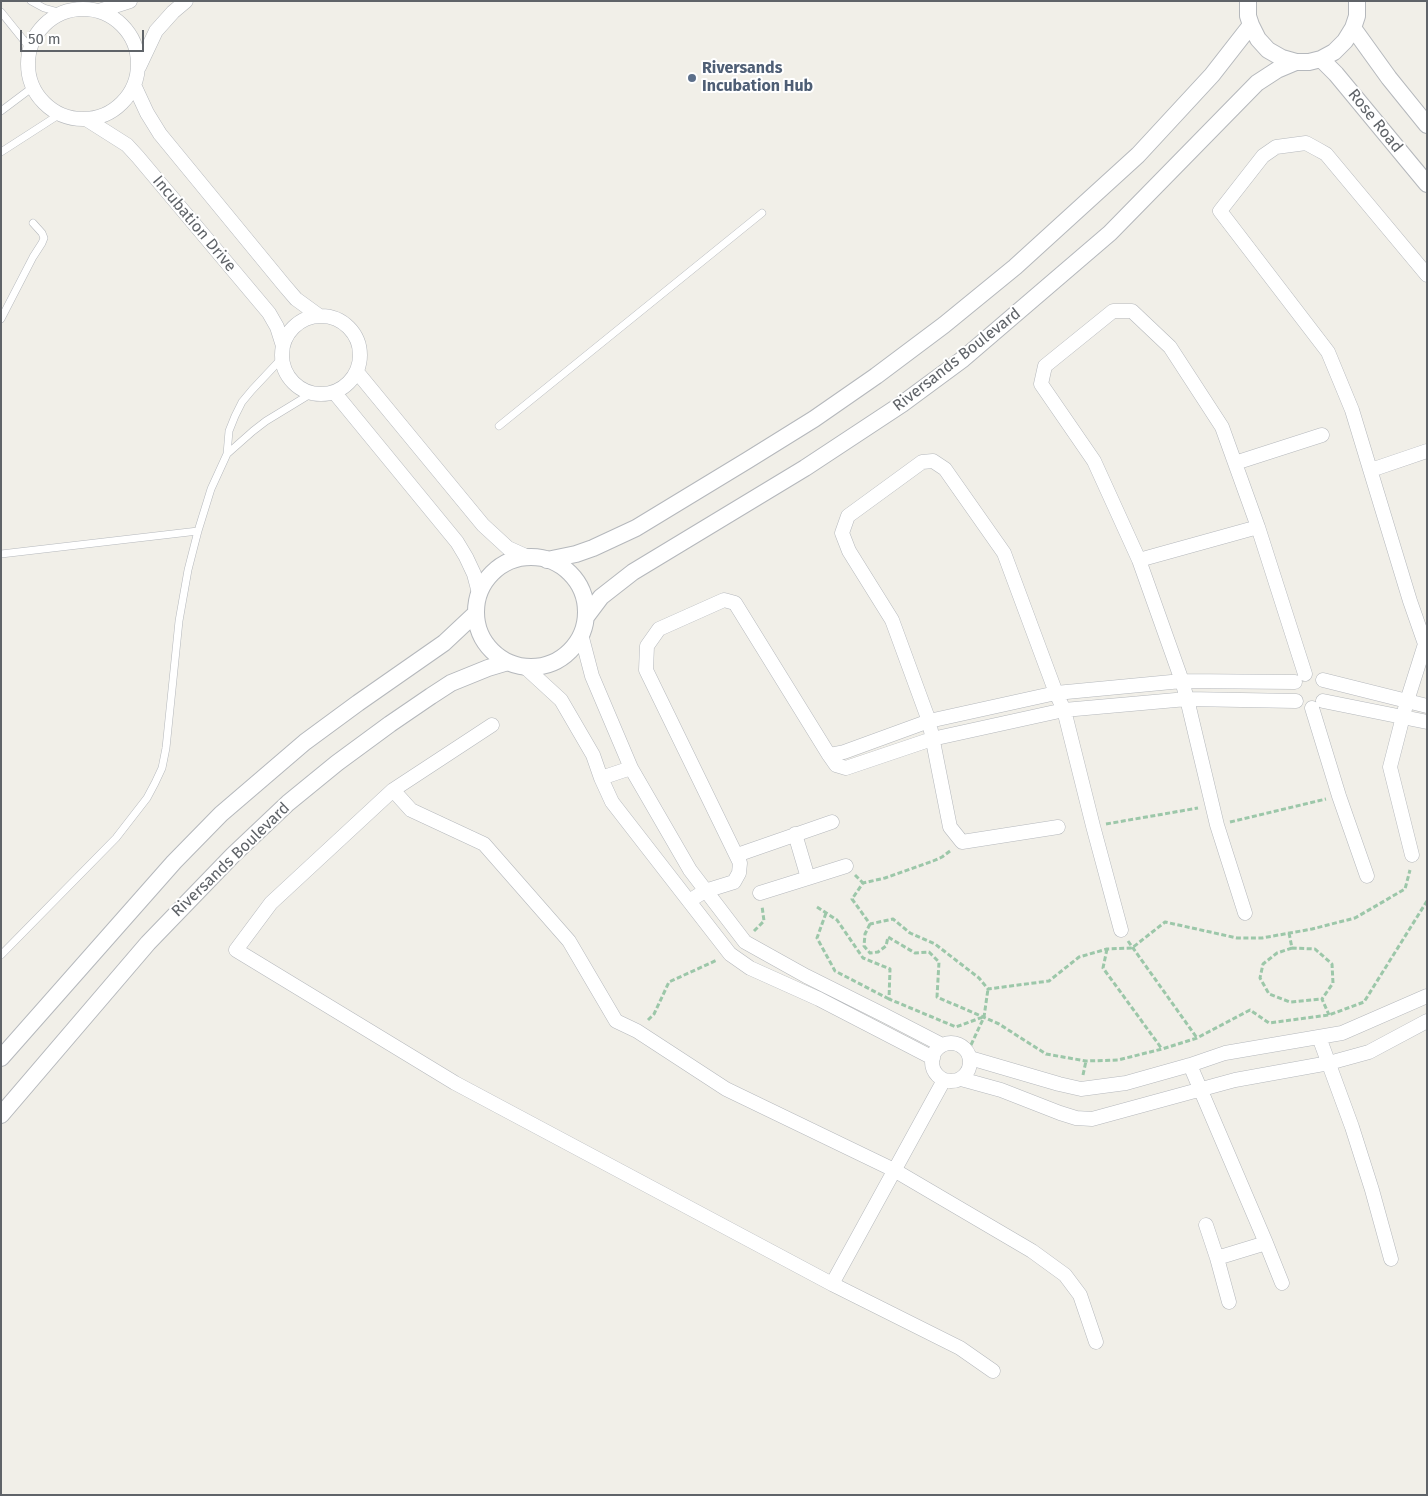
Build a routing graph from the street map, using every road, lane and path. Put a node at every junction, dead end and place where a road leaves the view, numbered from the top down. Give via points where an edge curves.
1 (30, 1) edge
2 (130, 1) edge
3 (186, 1) edge
4 (1248, 1) edge
5 (1357, 1) edge
6 (99, 11) junction
7 (1, 12) edge
8 (62, 13) junction
9 (1251, 26) junction
10 (1353, 28) junction
11 (30, 48) junction
12 (1321, 59) junction
13 (1296, 62) junction
14 (138, 68) junction
15 (134, 85) junction
16 (33, 86) junction
17 (1, 111) edge
18 (60, 114) junction
19 (86, 119) junction
20 (1427, 125) edge
21 (1, 152) edge
22 (1427, 184) edge
23 (762, 213) dead end
24 (33, 223) dead end
25 (1427, 275) edge
26 (318, 316) junction
27 (1, 319) edge
28 (282, 352) junction
29 (357, 372) junction
30 (334, 392) junction
31 (312, 394) junction
32 (499, 426) dead end
33 (1322, 435) dead end
34 (1427, 451) edge
35 (227, 454) junction
36 (1235, 463) junction
37 (1371, 470) junction
38 (1258, 527) junction
39 (198, 531) junction
40 (1, 554) edge
41 (528, 557) junction
42 (547, 560) junction
43 (1139, 560) junction
44 (479, 593) junction
45 (476, 612) junction
46 (586, 617) junction
47 (581, 634) junction
48 (508, 662) junction
49 (525, 667) junction
50 (1300, 678) junction
51 (1323, 680) junction
52 (1182, 681) junction
53 (1056, 693) junction
54 (1187, 699) junction
55 (1296, 700) junction
56 (1407, 701) junction
57 (1318, 704) junction
58 (1427, 706) edge
59 (1064, 710) junction
60 (1404, 718) junction
61 (930, 721) junction
62 (1427, 722) edge
63 (492, 725) dead end
64 (932, 739) junction
65 (829, 755) junction
66 (631, 768) junction
67 (601, 778) junction
68 (393, 790) junction
69 (1339, 796) junction
70 (1211, 806) junction
71 (832, 822) dead end
72 (1216, 825) junction
73 (1092, 826) junction
74 (1058, 827) dead end
75 (795, 834) junction
76 (962, 842) junction
77 (1412, 854) joint
78 (736, 855) junction
79 (846, 866) dead end
80 (1367, 876) dead end
81 (808, 878) junction
82 (706, 891) junction
83 (760, 893) joint
84 (689, 901) junction
85 (1427, 901) edge
86 (816, 907) dead end
87 (826, 913) junction
88 (1245, 913) dead end
89 (870, 924) junction
90 (1121, 930) joint
91 (1289, 933) junction
92 (744, 942) junction
93 (1132, 948) junction
94 (1292, 948) junction
95 (1107, 950) junction
96 (1, 954) edge
97 (730, 954) junction
98 (988, 989) junction
99 (1427, 996) edge
100 (890, 999) junction
101 (1322, 999) junction
102 (1329, 1015) junction
103 (984, 1017) junction
104 (1427, 1021) edge
105 (637, 1032) junction
106 (1319, 1037) junction
107 (1197, 1038) junction
108 (942, 1046) junction
109 (1162, 1049) junction
110 (969, 1055) junction
111 (1, 1058) edge
112 (933, 1058) junction
113 (1329, 1063) junction
114 (1190, 1065) junction
115 (962, 1079) junction
116 (944, 1080) junction
117 (1200, 1091) junction
118 (1, 1115) edge
119 (894, 1170) junction
120 (1206, 1225) dead end
121 (1266, 1243) junction
122 (1217, 1258) junction
123 (1390, 1259) dead end
124 (1282, 1283) dead end
125 (832, 1284) junction
126 (1229, 1302) dead end
127 (1096, 1342) dead end
128 (993, 1371) dead end

1 - 8 lane
2 - 6 street
3 - 14 street via 156,31
4 - 9 street
5 - 10 street
6 - 8 street via 74,9
6 - 14 street via 128,33 136,50
7 - 11 lane
8 - 11 street via 37,33
9 - 13 street via 1268,50
9 - 42 street via 1212,75 1138,155 1015,267 936,331 814,419 636,528 593,548
10 - 12 street via 1346,41
10 - 20 street
11 - 16 street via 29,74
12 - 13 street
12 - 22 street, Rose Road
13 - 46 street, Riversands Boulevard via 1257,83 1110,233 963,359 805,468 615,584
14 - 15 street
15 - 19 street via 115,109
15 - 26 street, Incubation Drive via 147,113 171,148 296,298
16 - 17 lane
16 - 18 street via 40,98
18 - 19 street
18 - 21 lane
19 - 28 street, Incubation Drive via 127,145 138,157 269,314 277,328
23 - 32 lane
24 - 27 lane via 44,238
25 - 37 street via 1326,154 1306,143 1276,147 1263,156 1220,211 1328,352 1352,410
26 - 28 street via 306,318 296,325 288,334
26 - 29 street via 332,317 354,333 359,345
28 - 31 street via 291,381
28 - 35 lane via 242,402 229,432
29 - 30 street via 349,383
29 - 41 street via 483,525 508,548
30 - 31 street
30 - 44 street via 457,542 474,574
31 - 35 lane via 266,421
33 - 36 street
34 - 37 street
35 - 39 lane via 211,489
36 - 38 street
36 - 43 street via 1222,427 1170,347 1132,311 1113,311 1045,366 1041,384 1094,461
37 - 56 street via 1425,644
38 - 43 street
38 - 50 street
39 - 40 lane
39 - 96 lane via 179,621 162,768 147,798 116,838
41 - 42 street
41 - 44 street via 512,560 498,568
42 - 46 street via 563,568 576,581 584,598
43 - 52 street
44 - 45 street
45 - 48 street via 484,642
45 - 111 street via 444,644 305,742 221,814 174,862
46 - 47 street
47 - 49 street via 559,660
47 - 66 street via 592,676
48 - 49 street
48 - 118 street, Riversands Boulevard via 451,683 337,763 288,803 148,943
49 - 67 street via 561,700 593,755
50 - 51 street via 1313,674
50 - 52 street
50 - 55 street via 1293,688
51 - 56 street
51 - 57 street via 1326,693
52 - 53 street
52 - 54 street
53 - 59 street
53 - 61 street
53 - 61 street via 1004,553 945,469 933,461 922,462 848,516 842,533 849,551 892,620
54 - 55 street
54 - 59 street
54 - 70 street
55 - 57 street via 1301,705
56 - 58 street
56 - 60 street
57 - 60 street
57 - 69 street
59 - 64 street
59 - 73 street
60 - 62 street
60 - 77 street via 1390,767
61 - 64 street
61 - 65 street
63 - 68 street
64 - 65 street via 846,768 836,765
64 - 76 street via 950,827
65 - 78 street via 735,603 724,600 659,629 647,646 646,670
66 - 67 street
66 - 82 street via 690,870
67 - 84 street via 612,802
68 - 105 street via 411,810 484,844 569,941 616,1021
68 - 125 street via 271,903 236,950 455,1083
69 - 72 path
69 - 80 street
70 - 72 street
70 - 73 path
71 - 75 street
72 - 88 street
73 - 90 street
74 - 76 street
75 - 78 street
75 - 81 street
76 - 89 path via 933,861 863,883 852,899
77 - 91 path via 1405,889 1355,918
78 - 82 street via 740,863 734,882
79 - 81 street
81 - 83 street
82 - 84 street
82 - 92 street
83 - 92 path via 764,921
84 - 97 street
85 - 102 path via 1364,1002
86 - 87 path
87 - 100 path via 837,920 862,958 890,969
87 - 100 path via 817,938 835,971
89 - 98 path via 893,919 910,933 935,944 979,978
89 - 103 path via 864,946 870,954 886,946 888,937 916,953 929,952 939,962 937,997
90 - 93 path
91 - 93 path via 1236,938 1166,922
91 - 94 path
92 - 108 street
93 - 95 path
93 - 107 path
94 - 101 path via 1315,949 1332,964 1333,984
94 - 101 path via 1276,953 1263,964 1260,978 1268,994 1290,1002
95 - 98 path via 1079,958 1049,981
95 - 109 path via 1103,968
97 - 105 path via 670,982 654,1014
97 - 112 street via 750,968 819,999
98 - 103 path
99 - 106 street via 1342,1033
100 - 103 path via 956,1027
101 - 102 path
102 - 107 path via 1269,1023 1250,1010
103 - 109 path via 1046,1054 1086,1061 1118,1060
103 - 110 path
104 - 113 street via 1369,1052
105 - 119 street via 726,1089
106 - 113 street
106 - 114 street via 1225,1053
107 - 109 path
108 - 110 street via 959,1044
108 - 112 street
110 - 114 street via 1081,1089 1126,1083
110 - 115 street via 969,1070
112 - 116 street via 935,1072
113 - 117 street via 1235,1080
113 - 123 street via 1372,1190
114 - 117 street
115 - 116 street
115 - 117 street via 1076,1118 1092,1119
116 - 119 street
117 - 121 street
119 - 125 street
119 - 127 street via 1032,1251 1065,1275 1080,1295
120 - 122 street
121 - 122 street
121 - 124 street
122 - 126 street
125 - 128 street via 960,1348

